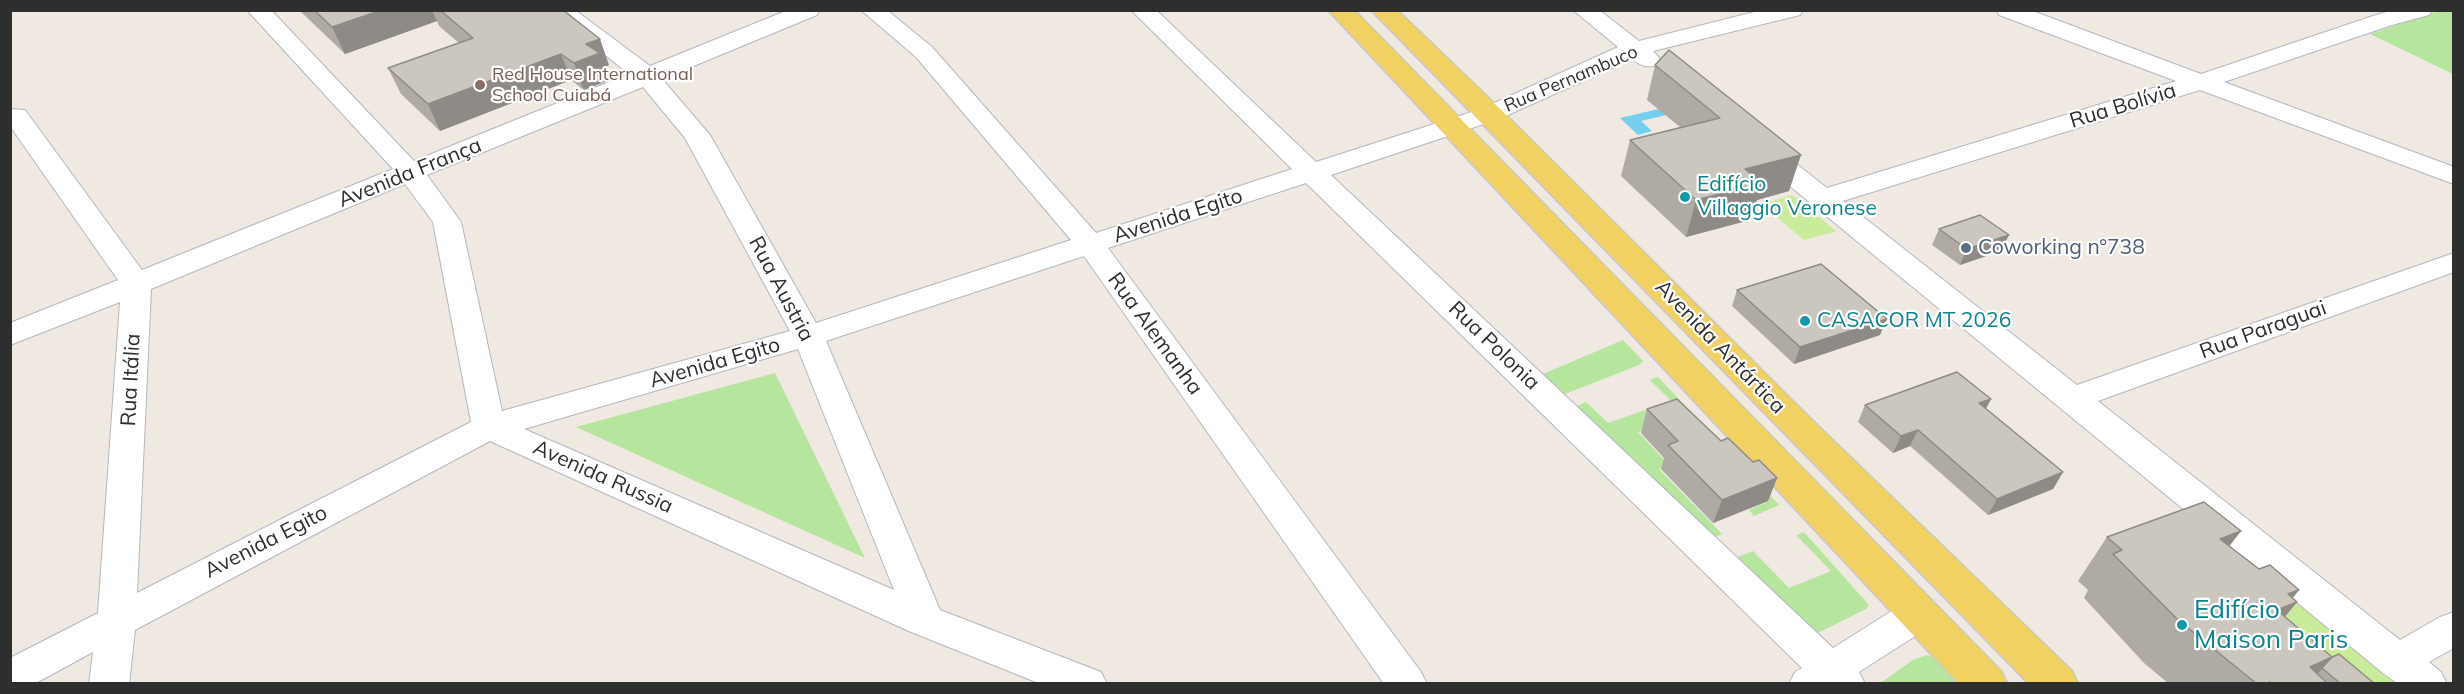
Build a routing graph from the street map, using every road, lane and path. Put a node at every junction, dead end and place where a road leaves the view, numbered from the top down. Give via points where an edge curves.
1 (258, 10) edge
2 (561, 10) edge
3 (809, 10) edge
4 (872, 10) edge
5 (1142, 10) edge
6 (1340, 10) edge
7 (1383, 10) edge
8 (1584, 10) edge
9 (1792, 10) edge
10 (2007, 10) edge
11 (2421, 10) edge
12 (2373, 15) edge
13 (1634, 49) junction
14 (646, 75) junction
15 (1670, 78) edge
16 (2200, 82) junction
17 (1490, 114) junction
18 (16, 115) dead end
19 (1453, 125) junction
20 (1743, 134) edge
21 (1312, 172) junction
22 (411, 174) junction
23 (2454, 176) edge
24 (1824, 198) junction
25 (1090, 244) junction
26 (2454, 262) edge
27 (136, 283) junction
28 (10, 335) edge
29 (808, 336) junction
30 (2073, 398) junction
31 (489, 427) junction
32 (1801, 430) junction
33 (1754, 442) junction
34 (1920, 613) junction
35 (117, 620) junction
36 (925, 621) junction
37 (2454, 628) edge
38 (2412, 672) edge
39 (10, 677) edge
40 (1828, 679) edge
41 (109, 684) edge
42 (1088, 684) edge
43 (1407, 684) edge
44 (1986, 684) edge
45 (2057, 684) edge

1 - 22 street
2 - 14 street, Rua Austria
3 - 14 street, Avenida França
4 - 25 street, Rua Alemanha via 924,52
5 - 21 street, Rua Polonia
6 - 19 main road, Avenida Antártica
7 - 17 main road, Avenida Antártica
8 - 13 street
9 - 13 street, Rua Pernambuco
10 - 16 street
11 - 12 street, Rua Bolívia
12 - 16 street, Rua Bolívia
13 - 15 street
13 - 17 street, Rua Pernambuco
14 - 22 street, Avenida França
14 - 29 street, Rua Austria via 697,135
16 - 23 street
16 - 24 street, Rua Bolívia
17 - 19 street, Rua Pernambuco
17 - 32 main road, Avenida Antártica
18 - 27 street
19 - 21 street, Avenida Egito
19 - 33 main road, Avenida Antártica
20 - 24 street
21 - 25 street, Avenida Egito
21 - 40 street, Rua Polonia
22 - 27 street, Avenida França
22 - 31 street via 447,222
24 - 30 street
25 - 29 street, Avenida Egito
25 - 43 street, Rua Alemanha
26 - 30 street, Rua Paraguai
27 - 28 street, Avenida França
27 - 35 street, Rua Itália
29 - 31 street, Avenida Egito
29 - 36 street, Rua Austria
30 - 38 street
31 - 35 street, Avenida Egito
31 - 36 street, Avenida Russia
32 - 33 main road
32 - 45 main road, Avenida Antártica
33 - 34 main road, Avenida Antártica
34 - 40 street
34 - 44 main road, Avenida Antártica
35 - 39 street, Avenida Egito
35 - 41 street, Rua Itália
36 - 42 street, Avenida Russia
37 - 38 street

